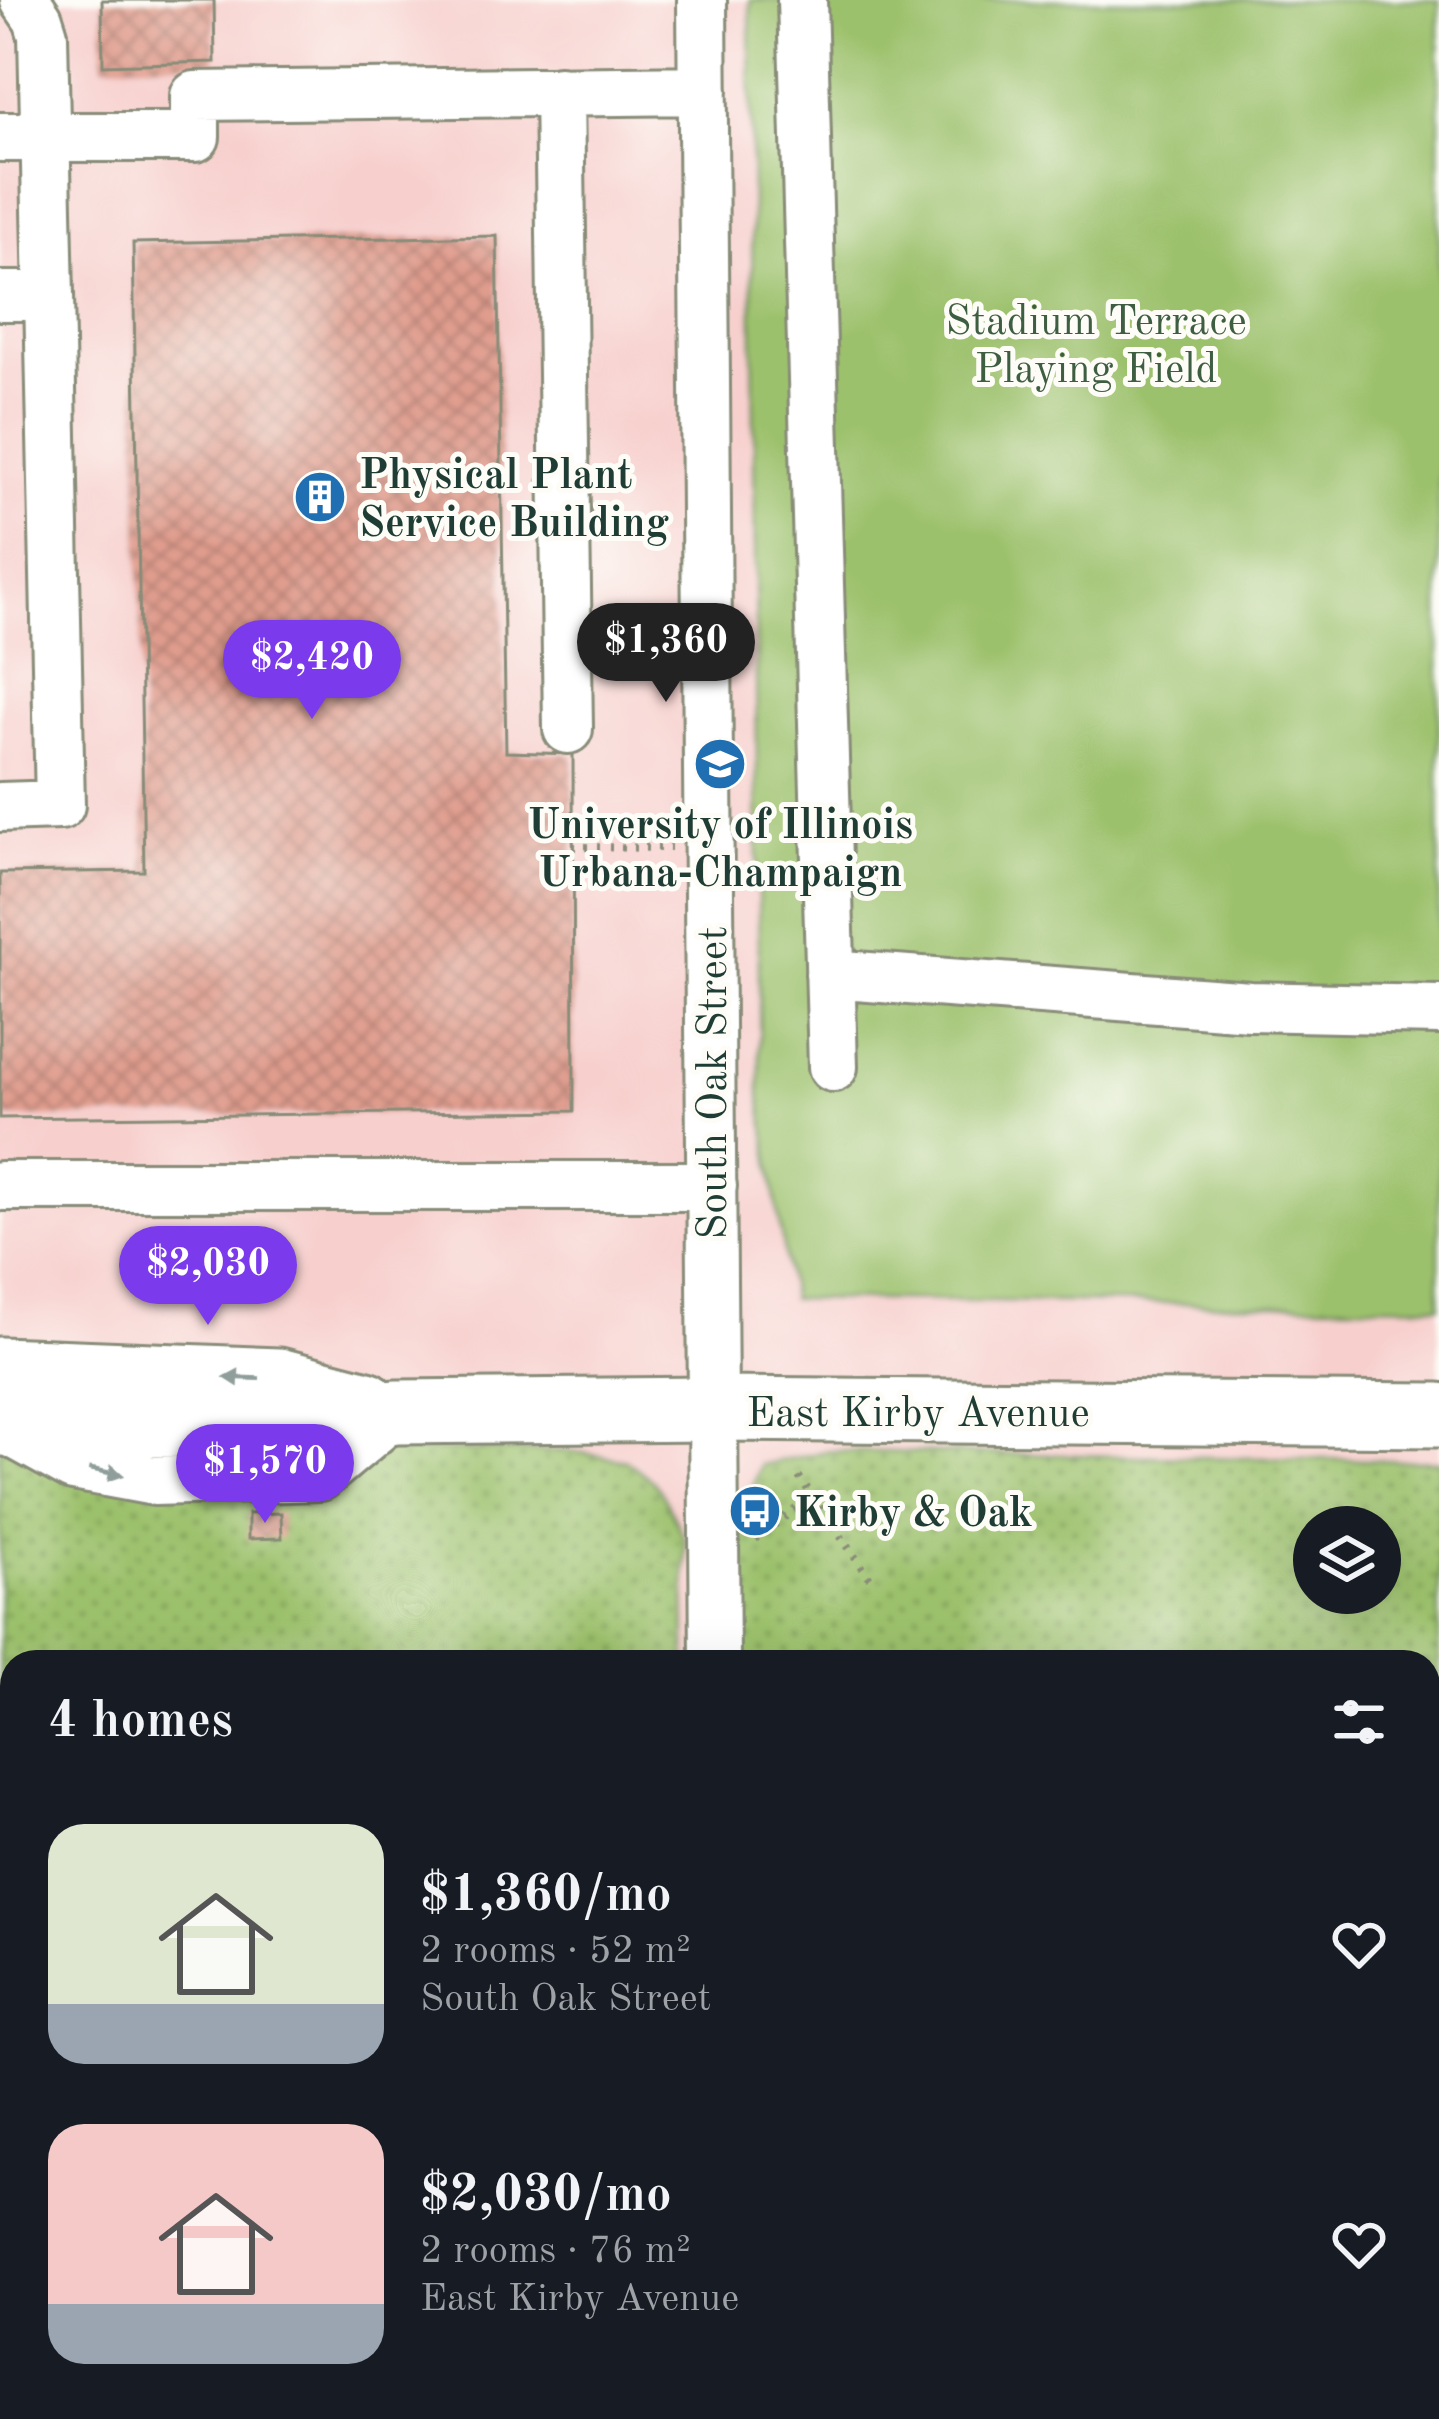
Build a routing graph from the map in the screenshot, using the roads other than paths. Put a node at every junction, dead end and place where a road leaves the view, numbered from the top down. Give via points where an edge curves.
1 (25, 0) edge
2 (702, 0) edge
3 (802, 0) edge
4 (703, 89) junction
5 (560, 92) junction
6 (22, 137) edge
7 (0, 296) edge
8 (49, 296) junction
9 (568, 729) dead end
10 (0, 807) edge
11 (830, 974) junction
12 (1439, 1010) edge
13 (833, 1067) dead end
14 (0, 1186) edge
15 (712, 1186) junction
16 (0, 1369) edge
17 (713, 1409) junction
18 (396, 1412) junction
19 (1439, 1415) edge
20 (0, 1425) edge
21 (715, 1650) edge

1 - 6 street via 43,35
2 - 4 street, South Oak Street
3 - 11 street
4 - 5 street
4 - 15 street, South Oak Street
5 - 6 street via 195,96 195,137
5 - 9 street
6 - 8 street
7 - 8 street
8 - 10 street via 60,805
11 - 12 street via 1250,1006
11 - 13 street
14 - 15 street
15 - 17 street, South Oak Street
18 -> 16 main road, East Kirby Avenue via 278,1380
17 - 18 main road, East Kirby Avenue
17 - 19 main road, East Kirby Avenue
17 - 21 street, South Oak Street
20 -> 18 main road, East Kirby Avenue via 296,1426

